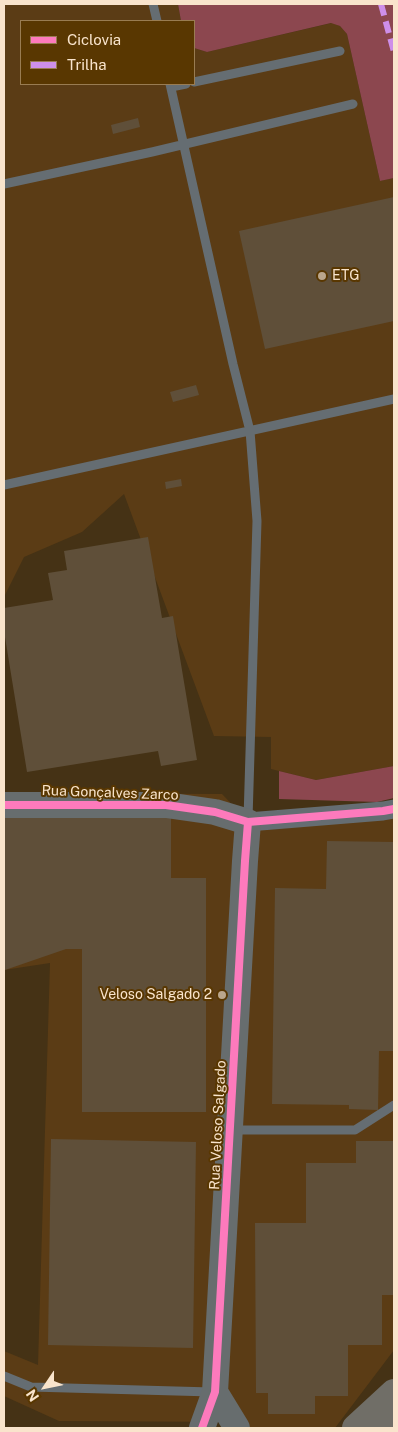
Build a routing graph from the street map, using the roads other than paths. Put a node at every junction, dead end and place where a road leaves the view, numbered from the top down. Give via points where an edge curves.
1 (153, 4) edge
2 (156, 20) edge
3 (340, 51) dead end
4 (195, 82) edge
5 (171, 85) edge
6 (353, 104) dead end
7 (183, 144) junction
8 (4, 184) edge
9 (394, 400) edge
10 (250, 431) junction
11 (4, 485) edge
12 (4, 804) edge
13 (394, 809) edge
14 (248, 822) junction
15 (394, 1105) edge
16 (230, 1130) junction
17 (4, 1376) edge
18 (215, 1392) junction
19 (394, 1393) edge
20 (394, 1426) edge
21 (202, 1428) edge
22 (237, 1428) edge
23 (356, 1428) edge
24 (391, 1428) edge

1 - 2 lane
3 - 4 lane
5 - 7 lane
6 - 7 lane
7 - 8 lane
7 - 10 lane
9 - 10 lane
10 - 11 lane
10 - 14 lane via 257,521
12 - 14 street, Rua Gonçalves Zarco via 166,805 215,812
13 - 14 street, Rua Gonçalves Zarco
14 - 16 street, Rua Veloso Salgado
15 - 16 lane via 355,1130
16 - 18 street, Rua Veloso Salgado
17 - 18 lane via 31,1387
18 - 21 street, Rua Veloso Salgado
18 - 22 street
19 - 23 highway
20 - 24 highway

